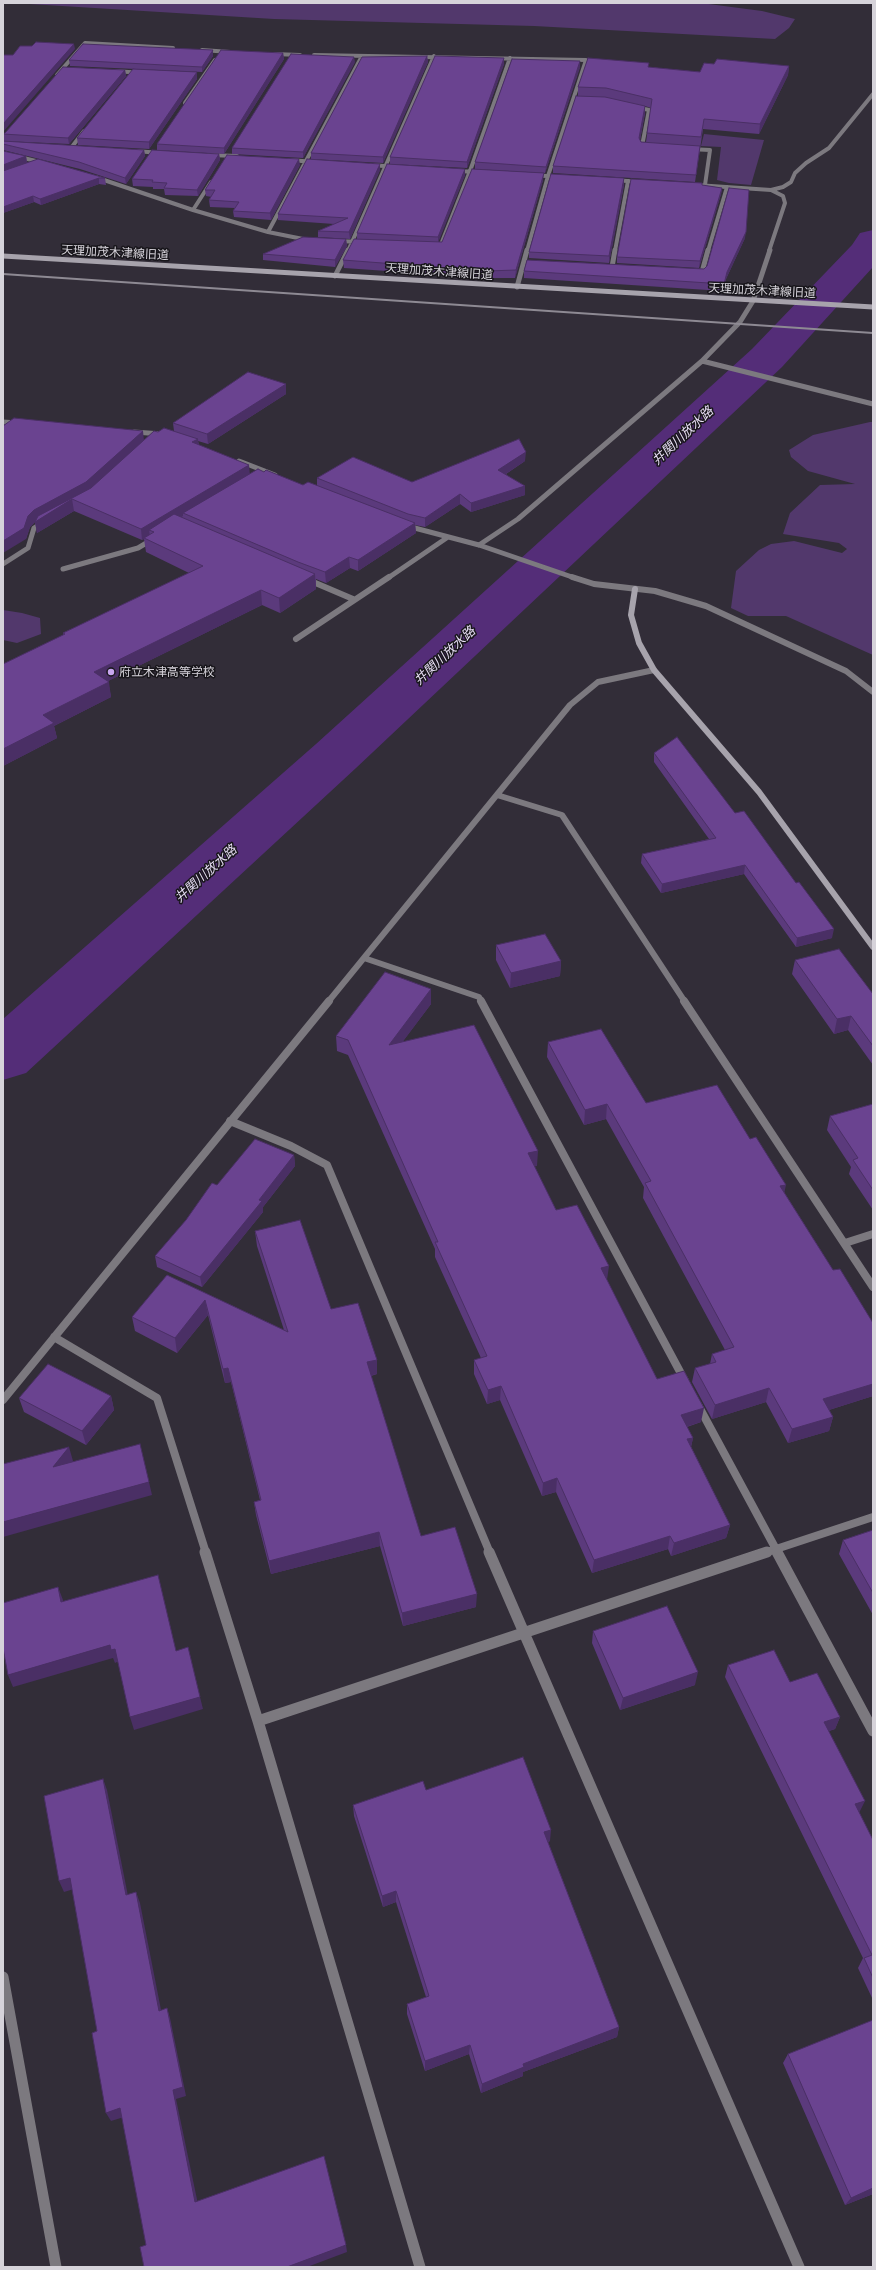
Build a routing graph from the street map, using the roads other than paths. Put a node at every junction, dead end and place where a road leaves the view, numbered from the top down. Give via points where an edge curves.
1 (176, 49) edge
2 (199, 50) edge
3 (221, 52) junction
4 (237, 52) edge
5 (268, 54) edge
6 (292, 54) junction
7 (362, 56) junction
8 (434, 56) junction
9 (510, 58) junction
10 (287, 61) edge
11 (62, 69) junction
12 (70, 69) edge
13 (109, 71) edge
14 (133, 72) junction
15 (148, 73) edge
16 (196, 75) edge
17 (203, 76) junction
18 (128, 78) edge
19 (53, 80) edge
20 (873, 94) edge
21 (574, 99) junction
22 (581, 99) edge
23 (627, 105) edge
24 (182, 108) edge
25 (90, 124) edge
26 (156, 146) dead end
27 (63, 147) edge
28 (656, 147) edge
29 (71, 148) junction
30 (78, 148) edge
31 (685, 148) edge
32 (233, 149) edge
33 (130, 151) edge
34 (152, 152) junction
35 (3, 153) edge
36 (167, 153) edge
37 (206, 155) edge
38 (228, 156) junction
39 (244, 157) edge
40 (148, 158) edge
41 (282, 160) edge
42 (39, 162) junction
43 (225, 162) edge
44 (305, 162) junction
45 (321, 163) edge
46 (32, 165) edge
47 (52, 165) edge
48 (368, 165) edge
49 (384, 166) junction
50 (400, 167) edge
51 (447, 170) edge
52 (470, 172) junction
53 (486, 172) edge
54 (525, 175) edge
55 (93, 176) edge
56 (548, 176) junction
57 (564, 177) edge
58 (213, 180) edge
59 (612, 180) edge
60 (628, 181) junction
61 (131, 182) edge
62 (643, 182) edge
63 (690, 184) edge
64 (705, 185) junction
65 (727, 187) junction
66 (127, 188) junction
67 (771, 190) junction
68 (193, 210) junction
69 (268, 232) junction
70 (311, 240) edge
71 (332, 241) edge
72 (353, 241) junction
73 (369, 242) edge
74 (424, 246) edge
75 (3, 256) edge
76 (524, 262) junction
77 (531, 262) edge
78 (605, 266) edge
79 (612, 267) junction
80 (620, 267) edge
81 (687, 271) edge
82 (335, 276) junction
83 (517, 287) junction
84 (753, 301) junction
85 (873, 307) edge
86 (702, 361) junction
87 (873, 404) edge
88 (3, 422) edge
89 (26, 424) edge
90 (131, 432) edge
91 (159, 433) junction
92 (166, 435) edge
93 (150, 442) edge
94 (230, 458) edge
95 (265, 472) junction
96 (259, 475) edge
97 (279, 477) edge
98 (51, 517) edge
99 (400, 524) edge
100 (157, 536) edge
101 (448, 537) junction
102 (480, 545) junction
103 (3, 564) edge
104 (63, 569) dead end
105 (296, 575) edge
106 (634, 589) junction
107 (353, 599) junction
108 (296, 639) dead end
109 (654, 670) junction
110 (873, 692) edge
111 (497, 795) junction
112 (873, 947) edge
113 (364, 958) junction
114 (230, 1121) junction
115 (873, 1234) edge
116 (845, 1243) junction
117 (873, 1287) edge
118 (54, 1337) junction
119 (3, 1400) edge
120 (873, 1517) edge
121 (776, 1550) junction
122 (523, 1633) junction
123 (258, 1721) junction
124 (873, 1731) edge
125 (3, 1977) edge
126 (56, 2267) edge
127 (420, 2267) edge
128 (799, 2267) edge

1 - 11 street via 86,43
2 - 3 street
3 - 4 street
3 - 17 street
5 - 6 street
6 - 7 street
6 - 10 street
7 - 8 street
7 - 44 street
8 - 9 street
8 - 49 street
9 - 21 street via 586,60
9 - 52 street
11 - 12 street
11 - 19 street
13 - 14 street
14 - 15 street
14 - 18 street
16 - 17 street
17 - 24 street
20 - 67 street via 829,148 795,172 793,180 788,185
21 - 22 street
21 - 56 street
23 - 28 street via 649,110 642,146
25 - 29 street
26 - 34 street
27 - 29 street
29 - 30 street
31 - 64 street via 710,150
32 - 38 street
33 - 34 street
34 - 36 street
34 - 40 street
35 - 42 street
37 - 38 street
38 - 39 street
38 - 43 street
41 - 44 street
42 - 46 street
42 - 47 street
44 - 45 street
44 - 69 street
48 - 49 street
49 - 50 street
49 - 72 street
51 - 52 street
52 - 53 street
52 - 74 street via 440,247
54 - 56 street
55 - 66 street
56 - 57 street
56 - 76 street
58 - 68 street
59 - 60 street
60 - 62 street
60 - 79 street
61 - 66 street
63 - 64 street
64 - 65 street
65 - 67 street
65 - 81 street via 702,272
66 - 68 street
67 - 84 street via 783,196 786,201
68 - 69 street
69 - 70 street
71 - 72 street
72 - 73 street
72 - 82 street
75 - 82 street, 天理加茂木津線旧道
76 - 77 street
76 - 83 street
78 - 79 street
79 - 80 street
82 - 83 street, 天理加茂木津線旧道
83 - 84 street, 天理加茂木津線旧道
84 - 85 street, 天理加茂木津線旧道
84 - 86 street via 740,322
86 - 87 street
86 - 102 street via 518,519
88 - 89 street
90 - 91 street
91 - 92 street
91 - 93 street
94 - 95 street
95 - 96 street
95 - 97 street
98 - 103 street via 34,528 28,548
99 - 101 street
100 - 104 street via 138,548
101 - 102 street
101 - 107 street
102 - 106 street via 572,578 594,584
105 - 107 street
106 - 109 street via 631,615 639,642
106 - 110 street via 678,596 711,608 846,672
107 - 108 street
109 - 111 street via 598,682 570,705
109 - 112 street via 760,792
111 - 113 street
111 - 116 street via 562,815
113 - 114 street
113 - 121 street via 479,998
114 - 118 street
114 - 122 street via 291,1146 327,1165
115 - 116 street
116 - 117 street
118 - 119 street
118 - 123 street via 157,1398
120 - 121 street
121 - 122 street
121 - 124 street
122 - 123 street
122 - 128 street
123 - 127 street
125 - 126 street

